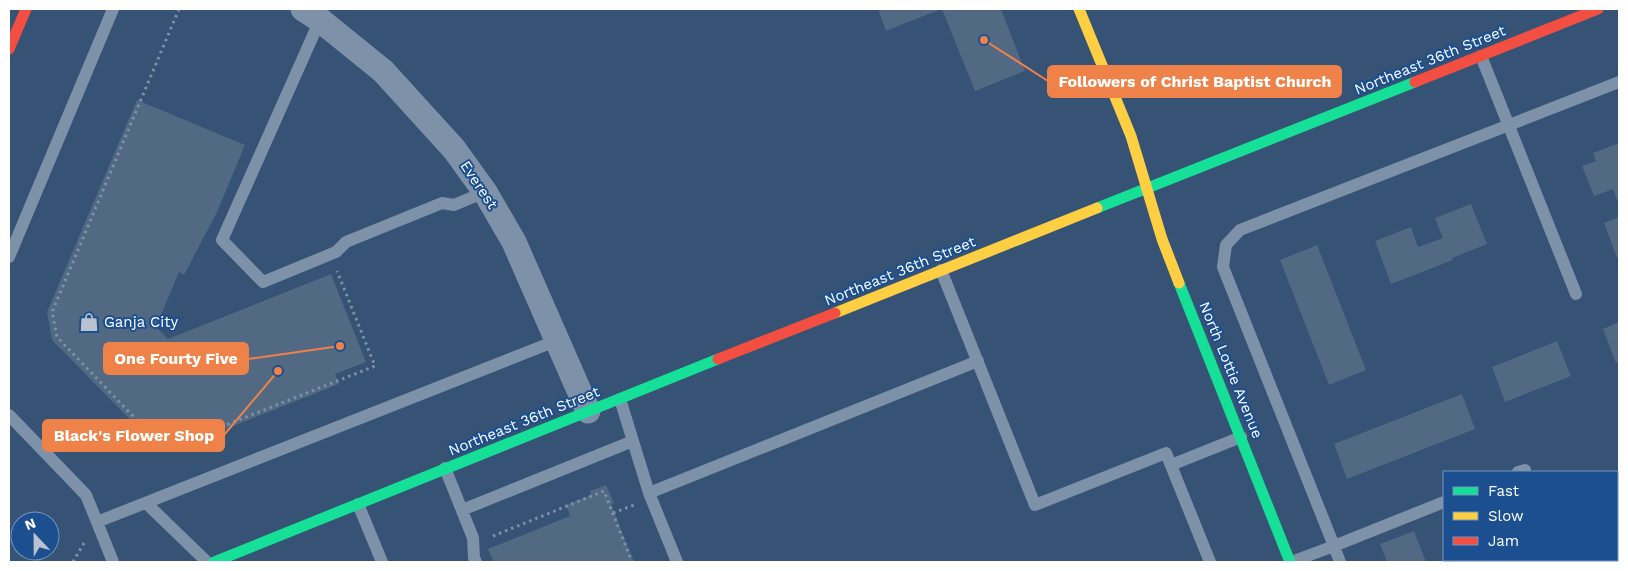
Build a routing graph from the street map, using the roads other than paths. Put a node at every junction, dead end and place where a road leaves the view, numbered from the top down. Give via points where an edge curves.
1 (26, 9) edge
2 (113, 9) edge
3 (1079, 9) edge
4 (1598, 9) edge
5 (311, 14) edge
6 (10, 45) edge
7 (1481, 56) junction
8 (1619, 82) edge
9 (1509, 125) junction
10 (1146, 189) junction
11 (485, 192) junction
12 (9, 257) edge
13 (941, 270) junction
14 (1576, 294) dead end
15 (558, 340) junction
16 (978, 362) junction
17 (620, 399) junction
18 (588, 411) junction
19 (9, 415) edge
20 (1241, 437) junction
21 (633, 441) junction
22 (1171, 465) junction
23 (445, 468) junction
24 (649, 493) junction
25 (1443, 502) edge
26 (146, 503) junction
27 (358, 504) junction
28 (462, 510) junction
29 (97, 522) junction
30 (1334, 546) junction
31 (112, 562) edge
32 (207, 562) edge
33 (214, 562) edge
34 (382, 562) edge
35 (476, 562) edge
36 (677, 562) edge
37 (1210, 562) edge
38 (1291, 562) edge
39 (1340, 562) edge

1 - 6 main road
2 - 12 lane
3 - 10 main road, North Lottie Avenue via 1131,136
4 - 7 main road, Northeast 36th Street
5 - 11 street, Everest via 383,71 454,149
5 - 11 lane via 222,240 263,282 331,255 346,242 433,206 442,203 454,205
7 - 9 lane
7 - 10 main road, Northeast 36th Street
8 - 9 lane
9 - 14 lane
9 - 30 lane via 1240,230 1226,245 1223,267
10 - 13 main road, Northeast 36th Street
10 - 20 main road, North Lottie Avenue via 1162,239
11 - 15 street, Everest via 514,242
13 - 16 lane
13 - 17 main road, Northeast 36th Street
15 - 18 street, Everest
15 - 26 lane
16 - 22 lane via 1035,505 1166,453
16 - 24 lane
17 - 18 main road, Northeast 36th Street
17 - 21 lane
18 - 23 main road, Northeast 36th Street
19 - 29 lane via 86,495
20 - 22 lane
20 - 38 main road, North Lottie Avenue
21 - 24 lane
21 - 28 lane
22 - 37 lane
23 - 27 main road, Northeast 36th Street
23 - 28 lane
24 - 36 lane
25 - 30 lane
26 - 29 lane
26 - 32 lane
27 - 33 main road, Northeast 36th Street
27 - 34 lane
28 - 35 lane via 473,538
29 - 31 lane
30 - 38 lane
30 - 39 lane

